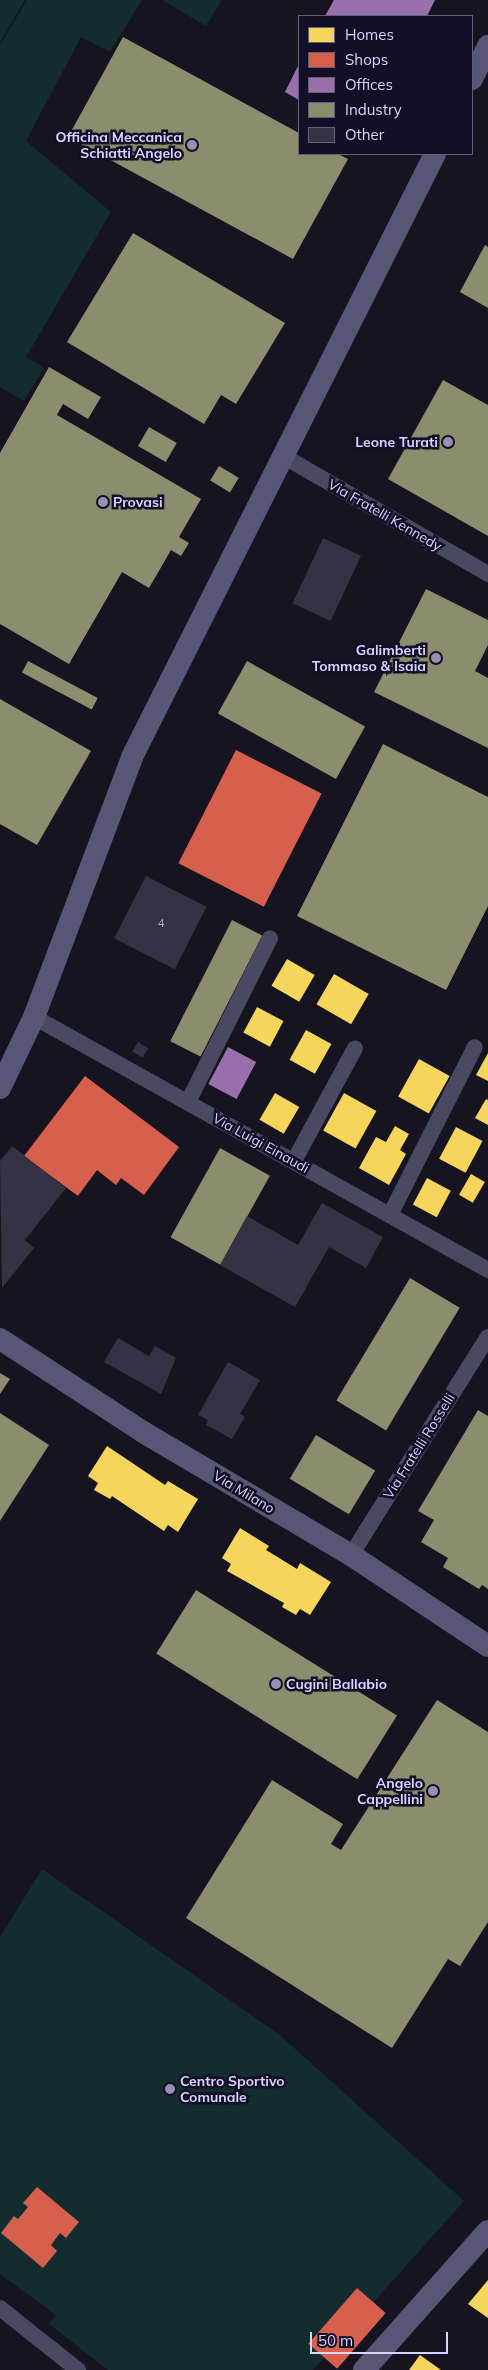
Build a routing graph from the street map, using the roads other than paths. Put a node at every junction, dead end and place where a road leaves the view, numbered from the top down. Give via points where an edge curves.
1 (488, 46) edge
2 (473, 77) edge
3 (434, 155) edge
4 (283, 456) junction
5 (488, 574) edge
6 (270, 938) dead end
7 (34, 1017) junction
8 (475, 1047) dead end
9 (355, 1048) dead end
10 (0, 1088) edge
11 (188, 1102) junction
12 (294, 1161) junction
13 (390, 1215) junction
14 (488, 1270) edge
15 (488, 1337) edge
16 (0, 1339) edge
17 (351, 1555) junction
18 (488, 1646) edge
19 (488, 2231) edge
20 (0, 2308) edge
21 (78, 2370) edge
22 (364, 2370) edge

1 - 2 street
3 - 4 street
4 - 5 street, Via Fratelli Kennedy
4 - 7 street via 132,757
6 - 11 street
7 - 10 street
7 - 11 street, Via Luigi Einaudi
8 - 13 street
9 - 12 street
11 - 12 street, Via Luigi Einaudi
12 - 13 street, Via Luigi Einaudi
13 - 14 street, Via Luigi Einaudi
15 - 17 street, Via Fratelli Rosselli
16 - 17 street, Via Milano via 142,1432
17 - 18 street, Via Milano
19 - 22 street
20 - 21 street

